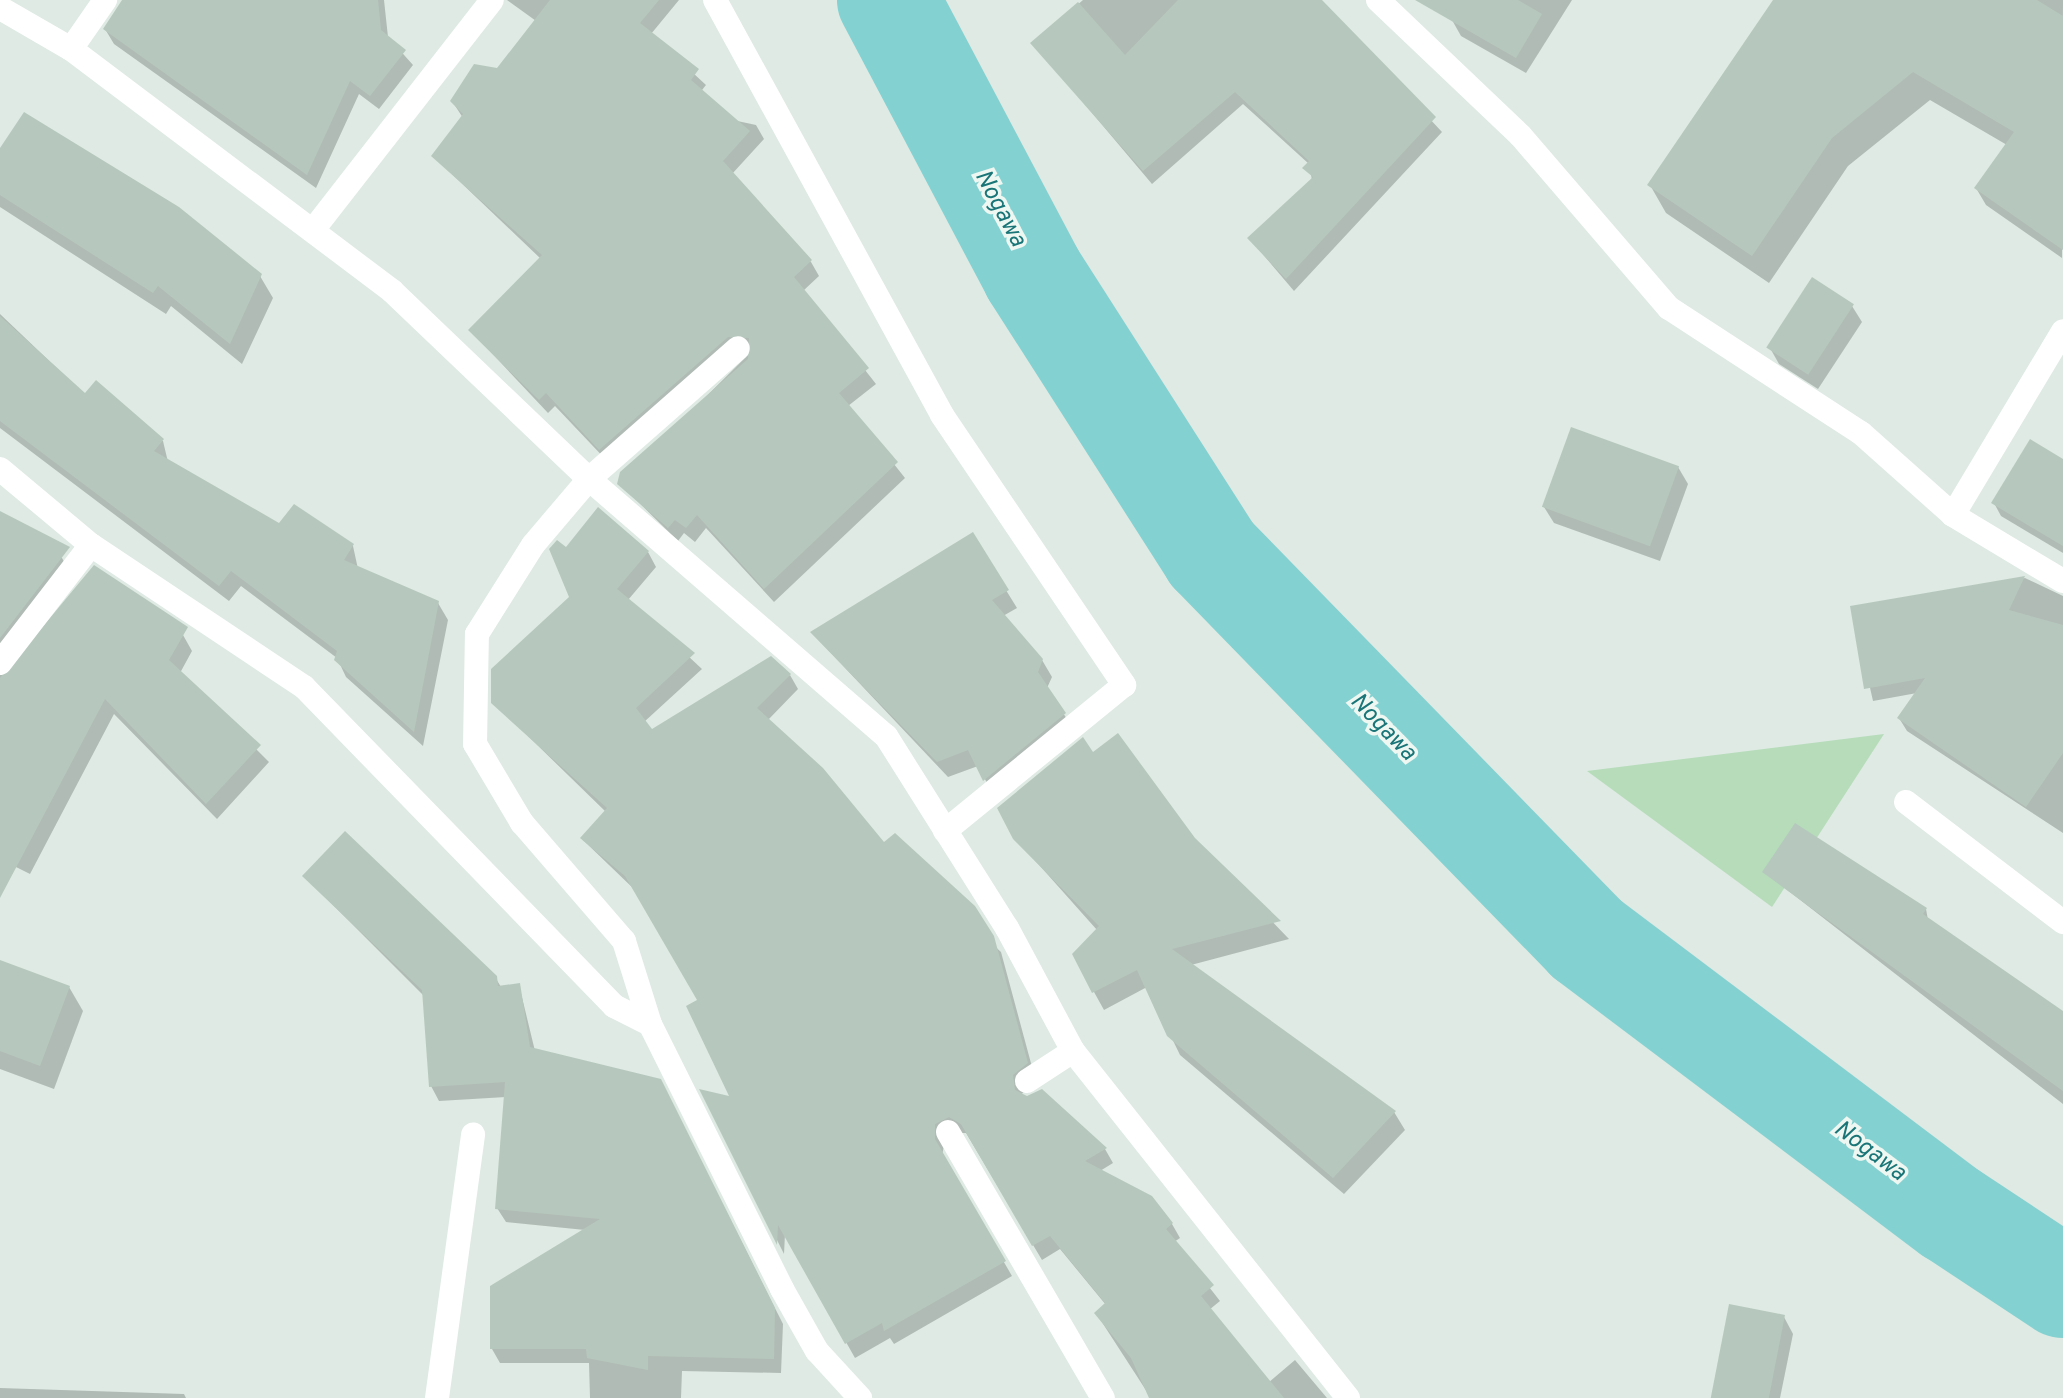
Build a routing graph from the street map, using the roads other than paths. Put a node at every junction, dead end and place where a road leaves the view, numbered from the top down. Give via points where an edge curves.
1 (105, 0) edge
2 (492, 0) edge
3 (715, 0) edge
4 (1389, 4) edge
5 (0, 8) edge
6 (71, 49) junction
7 (313, 230) junction
8 (2063, 331) edge
9 (738, 348) dead end
10 (0, 469) edge
11 (589, 479) junction
12 (1953, 515) junction
13 (91, 545) junction
14 (2063, 581) edge
15 (0, 663) edge
16 (1906, 802) dead end
17 (945, 831) junction
18 (2063, 922) edge
19 (650, 1024) junction
20 (1073, 1051) junction
21 (1027, 1081) dead end
22 (948, 1132) dead end
23 (473, 1134) dead end
24 (437, 1398) edge
25 (860, 1398) edge
26 (1103, 1398) edge
27 (1348, 1398) edge

1 - 6 street
2 - 7 street
3 - 17 street via 942,415 1124,685
4 - 12 street via 1520,135 1669,308 1861,433
5 - 6 street
6 - 7 street
7 - 11 street via 392,291
8 - 12 street
9 - 11 street
10 - 13 street
11 - 17 street via 886,736
11 - 19 street via 533,545 477,634 475,744 522,823 624,941
12 - 14 street
13 - 15 street
13 - 19 street via 304,687 614,1006
16 - 18 street
17 - 20 street
19 - 25 street via 782,1289 817,1351
20 - 21 street
20 - 27 street
22 - 26 street
23 - 24 street

